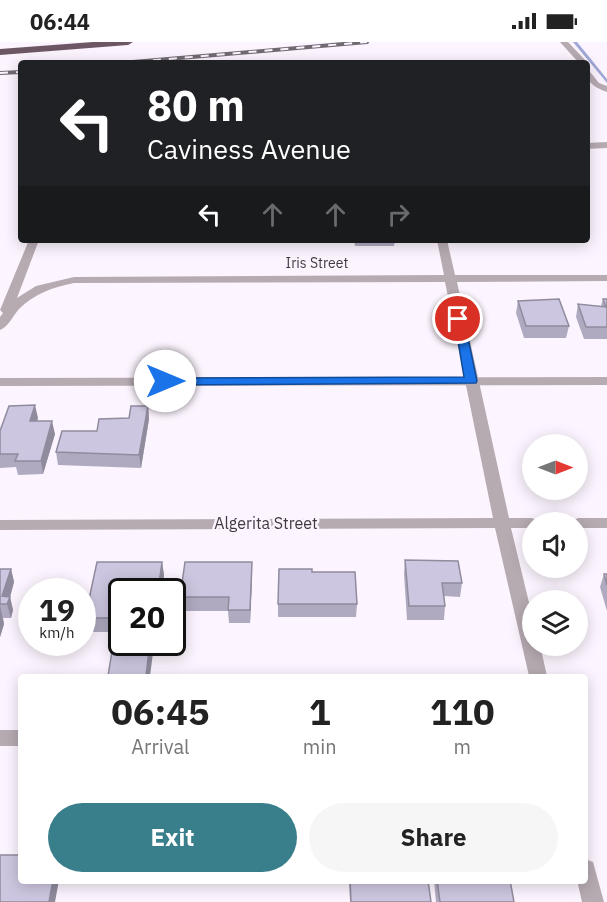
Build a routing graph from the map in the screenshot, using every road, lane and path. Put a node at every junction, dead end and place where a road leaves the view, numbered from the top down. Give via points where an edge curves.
1 (128, 42) edge
2 (564, 42) edge
3 (0, 52) edge
4 (580, 60) edge
5 (590, 75) edge
6 (607, 89) edge
7 (590, 146) edge
8 (607, 146) edge
9 (33, 243) edge
10 (443, 243) edge
11 (450, 278) junction
12 (607, 278) edge
13 (0, 325) edge
14 (471, 381) junction
15 (607, 381) edge
16 (0, 382) edge
17 (502, 523) junction
18 (522, 523) edge
19 (588, 523) edge
20 (607, 523) edge
21 (0, 525) edge
22 (538, 674) edge
23 (0, 738) edge
24 (18, 738) edge
25 (588, 882) edge
26 (593, 902) edge

1 - 3 highway
2 - 4 street
5 - 6 street via 596,85
7 - 8 street
9 - 13 street
10 - 11 street
11 - 12 street, Iris Street
11 - 13 street, Iris Street via 74,279 30,292 14,305
11 - 14 street
14 - 15 street
14 - 16 street
14 - 17 street
17 - 18 street, Algerita Street
17 - 21 street, Algerita Street
17 - 22 street
19 - 20 street
23 - 24 street
25 - 26 street

